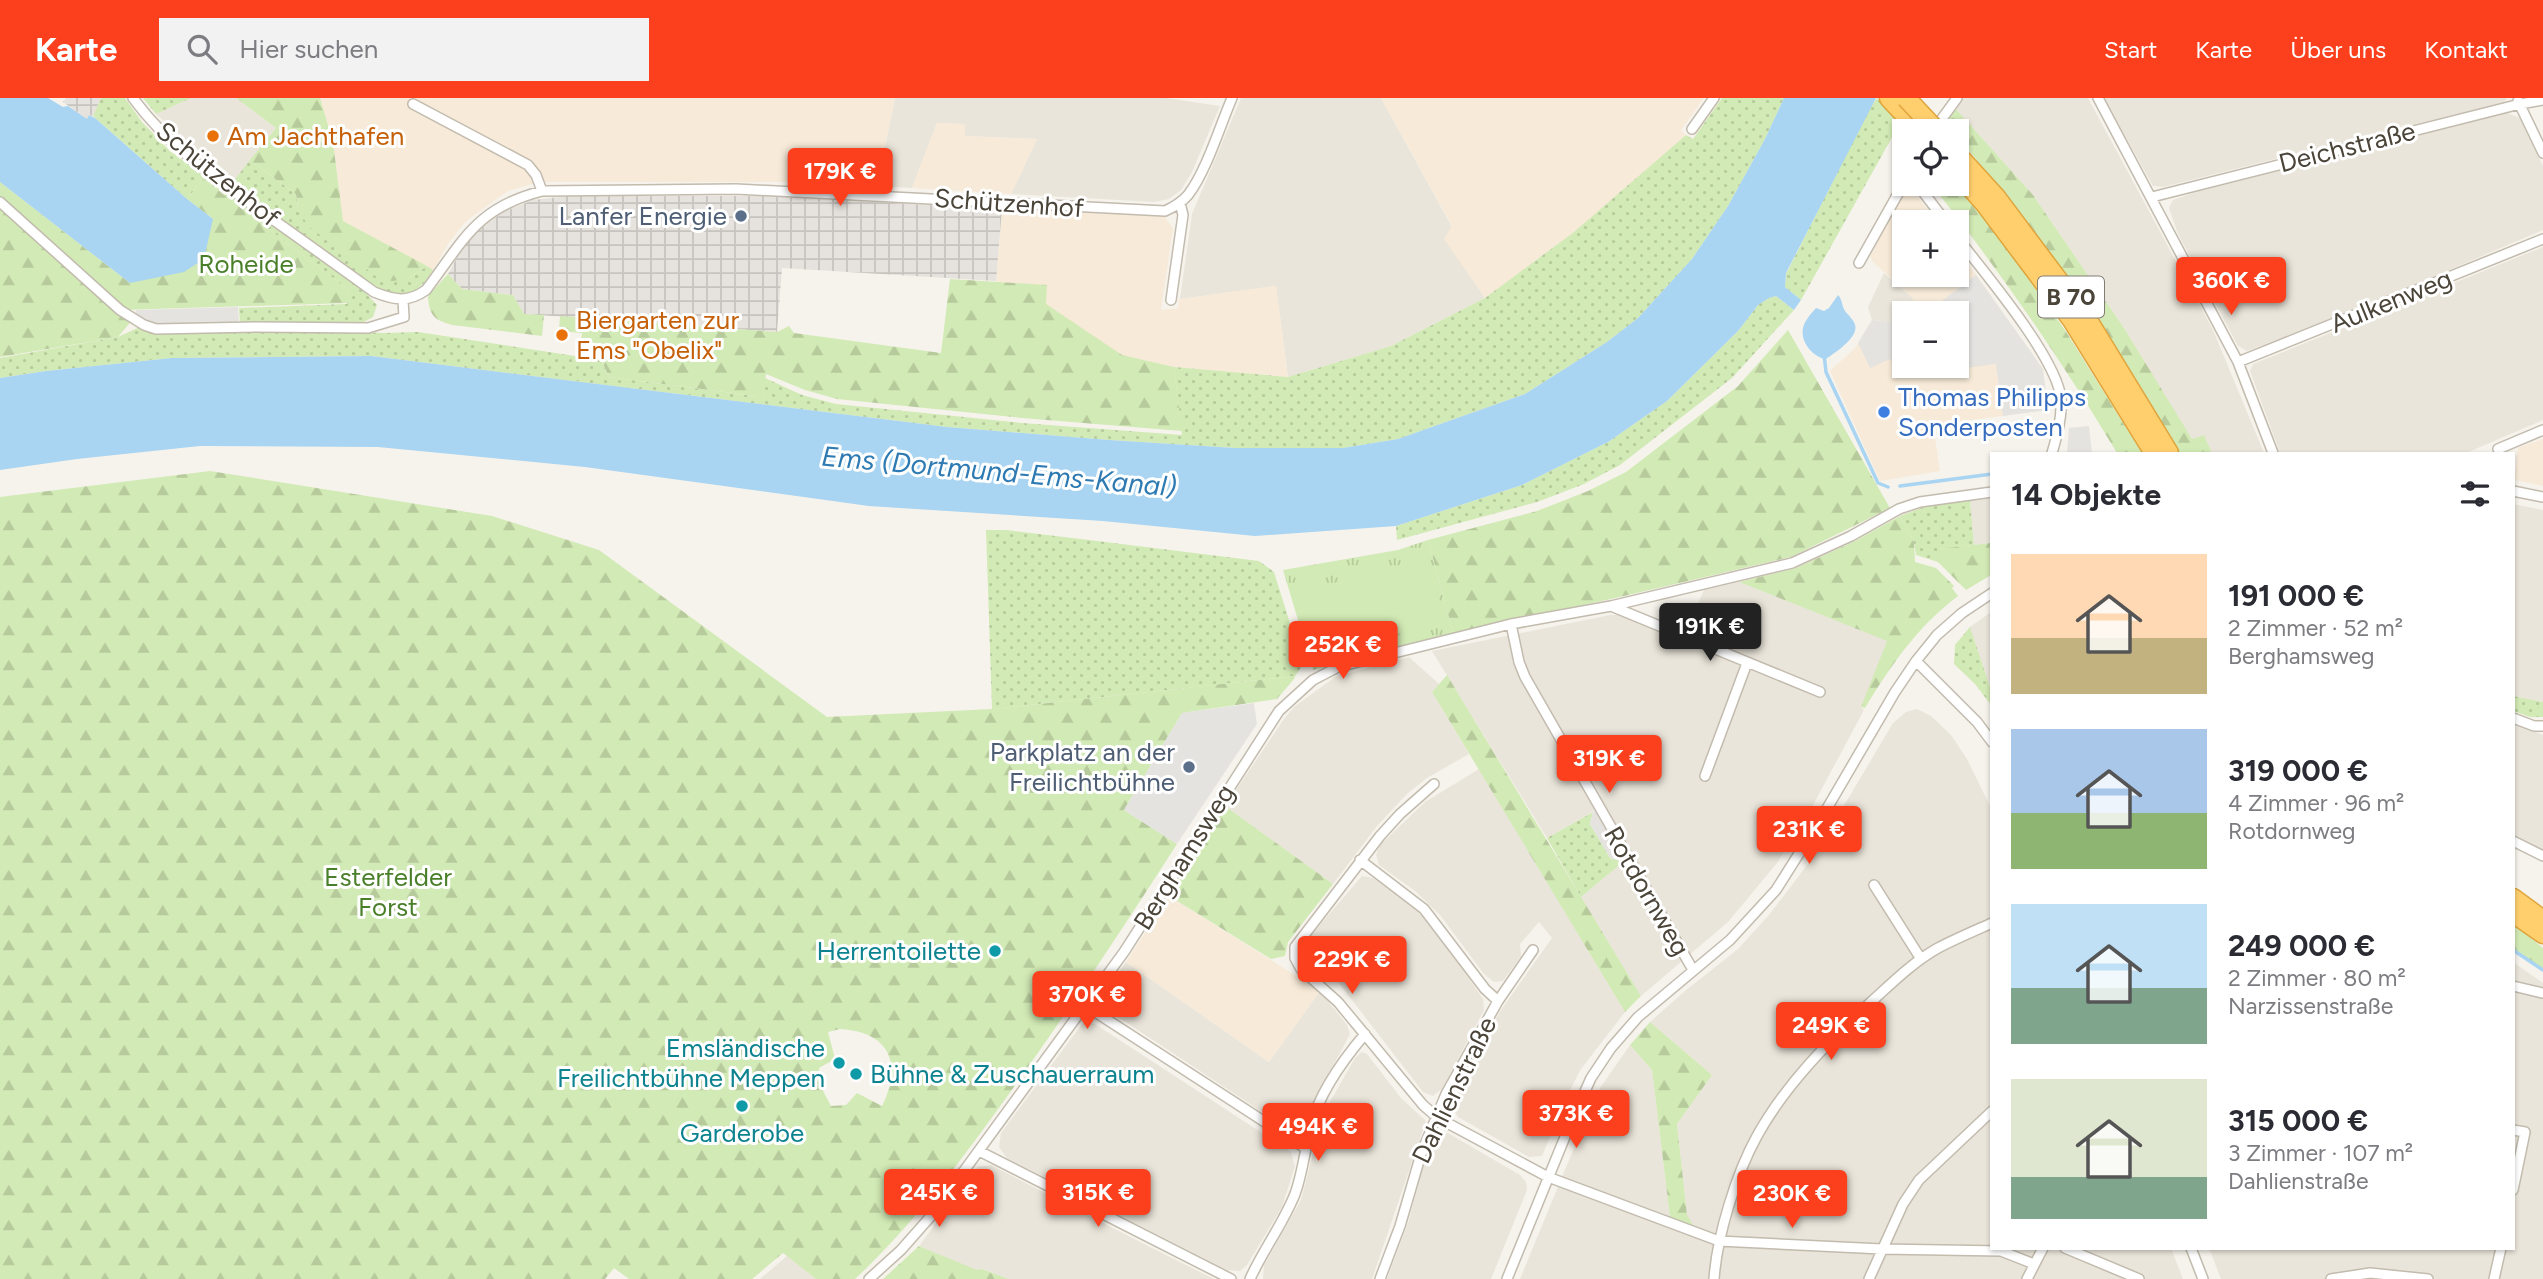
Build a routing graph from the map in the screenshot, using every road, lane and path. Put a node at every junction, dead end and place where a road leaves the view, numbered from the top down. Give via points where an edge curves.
1 (133, 98) edge
2 (1232, 98) edge
3 (1713, 98) edge
4 (1889, 98) edge
5 (1906, 98) edge
6 (1957, 98) edge
7 (2098, 98) edge
8 (2543, 100) edge
9 (2518, 101) edge
10 (414, 104) dead end
11 (1909, 119) edge
12 (1924, 119) edge
13 (1943, 119) edge
14 (1692, 130) dead end
15 (2543, 153) edge
16 (1969, 167) edge
17 (1969, 186) edge
18 (542, 191) junction
19 (1897, 196) edge
20 (1926, 196) edge
21 (2152, 197) junction
22 (0, 202) edge
23 (1180, 203) junction
24 (1937, 210) edge
25 (2543, 239) edge
26 (1969, 254) edge
27 (1859, 263) dead end
28 (403, 300) junction
29 (1171, 300) dead end
30 (2238, 362) junction
31 (2543, 430) edge
32 (2498, 449) dead end
33 (2052, 452) edge
34 (2153, 452) edge
35 (2168, 452) edge
36 (2273, 452) edge
37 (2515, 491) edge
38 (1990, 492) edge
39 (2543, 498) edge
40 (1990, 594) edge
41 (1611, 606) junction
42 (1511, 624) junction
43 (1916, 661) junction
44 (1747, 663) junction
45 (1820, 692) dead end
46 (2515, 719) edge
47 (2543, 726) edge
48 (1990, 738) edge
49 (1705, 776) dead end
50 (1434, 784) dead end
51 (2515, 842) edge
52 (2543, 856) edge
53 (1360, 860) junction
54 (1874, 885) dead end
55 (2515, 899) edge
56 (2515, 914) edge
57 (2543, 920) edge
58 (1990, 924) edge
59 (2543, 934) edge
60 (1533, 950) dead end
61 (1921, 959) junction
62 (1693, 970) junction
63 (2515, 986) edge
64 (2542, 993) edge
65 (1498, 1001) junction
66 (1086, 1006) junction
67 (1365, 1034) junction
68 (1990, 1113) edge
69 (1438, 1118) junction
70 (2515, 1130) edge
71 (1305, 1148) junction
72 (979, 1151) junction
73 (1548, 1177) junction
74 (2515, 1180) edge
75 (1719, 1241) junction
76 (1882, 1249) junction
77 (2042, 1250) edge
78 (2070, 1250) edge
79 (2192, 1250) edge
80 (2501, 1250) edge
81 (2034, 1264) junction
82 (869, 1279) edge
83 (1231, 1279) edge
84 (1250, 1279) edge
85 (1380, 1279) edge
86 (1507, 1279) edge
87 (1714, 1279) edge
88 (1869, 1279) edge
89 (2027, 1279) edge
90 (2138, 1279) edge
91 (2203, 1279) edge
92 (2331, 1279) edge
93 (2428, 1279) edge
94 (2494, 1279) edge

1 - 28 street, Schützenhof via 175,146 228,187 374,292
2 - 23 street via 1197,180
3 - 14 street
4 - 11 highway
5 - 12 highway, bridge
6 - 13 street
7 - 21 street
8 - 9 street, Deichstraße
9 - 15 street
9 - 21 street, Deichstraße
10 - 18 street via 528,165
16 - 35 highway, B 70 via 2086,317
17 - 34 highway, B 70 via 2072,320
18 - 23 street, Schützenhof via 736,188 1154,211
18 - 28 street, Schützenhof via 512,200 472,227 426,290
19 - 27 street
20 - 24 street
21 - 30 street
22 - 28 street via 120,310 156,329 368,328 404,317
23 - 29 street via 1183,215
25 - 30 street, Aulkenweg
26 - 33 street via 2057,377 2061,409
30 - 36 street
31 - 32 street
37 - 39 street
38 - 41 street, Berghamsweg via 1899,509 1792,563
40 - 43 street via 1937,635
41 - 42 street, Berghamsweg
41 - 44 street
42 - 62 street, Rotdornweg via 1525,677
42 - 66 street, Berghamsweg via 1338,667 1295,694 1262,735
43 - 48 street
43 - 62 street via 1776,890 1730,940
44 - 45 street
44 - 49 street
46 - 47 street
50 - 53 street
51 - 52 street
53 - 65 street via 1424,909
53 - 67 street via 1300,938 1295,958
54 - 61 street
55 - 57 highway
56 - 59 highway
58 - 61 street
60 - 65 street, Dahlienstraße
61 - 75 street via 1834,1035 1788,1090 1756,1136
62 - 73 street via 1638,1017 1611,1048 1591,1079
63 - 64 street
65 - 69 street, Dahlienstraße via 1446,1094
66 - 71 street
66 - 72 street, Berghamsweg
67 - 69 street
67 - 71 street via 1321,1100
68 - 76 street via 1919,1180
69 - 73 street
69 - 85 street, Dahlienstraße via 1421,1154
70 - 74 street via 2525,1132
71 - 84 street via 1296,1192
72 - 82 street, Berghamsweg via 931,1216
72 - 83 street
73 - 75 street
73 - 86 street
75 - 76 street
75 - 87 street
76 - 81 street via 2001,1251
76 - 88 street
77 - 81 street
78 - 90 street
79 - 91 street
80 - 94 street
81 - 89 street
92 - 93 street via 2370,1273

